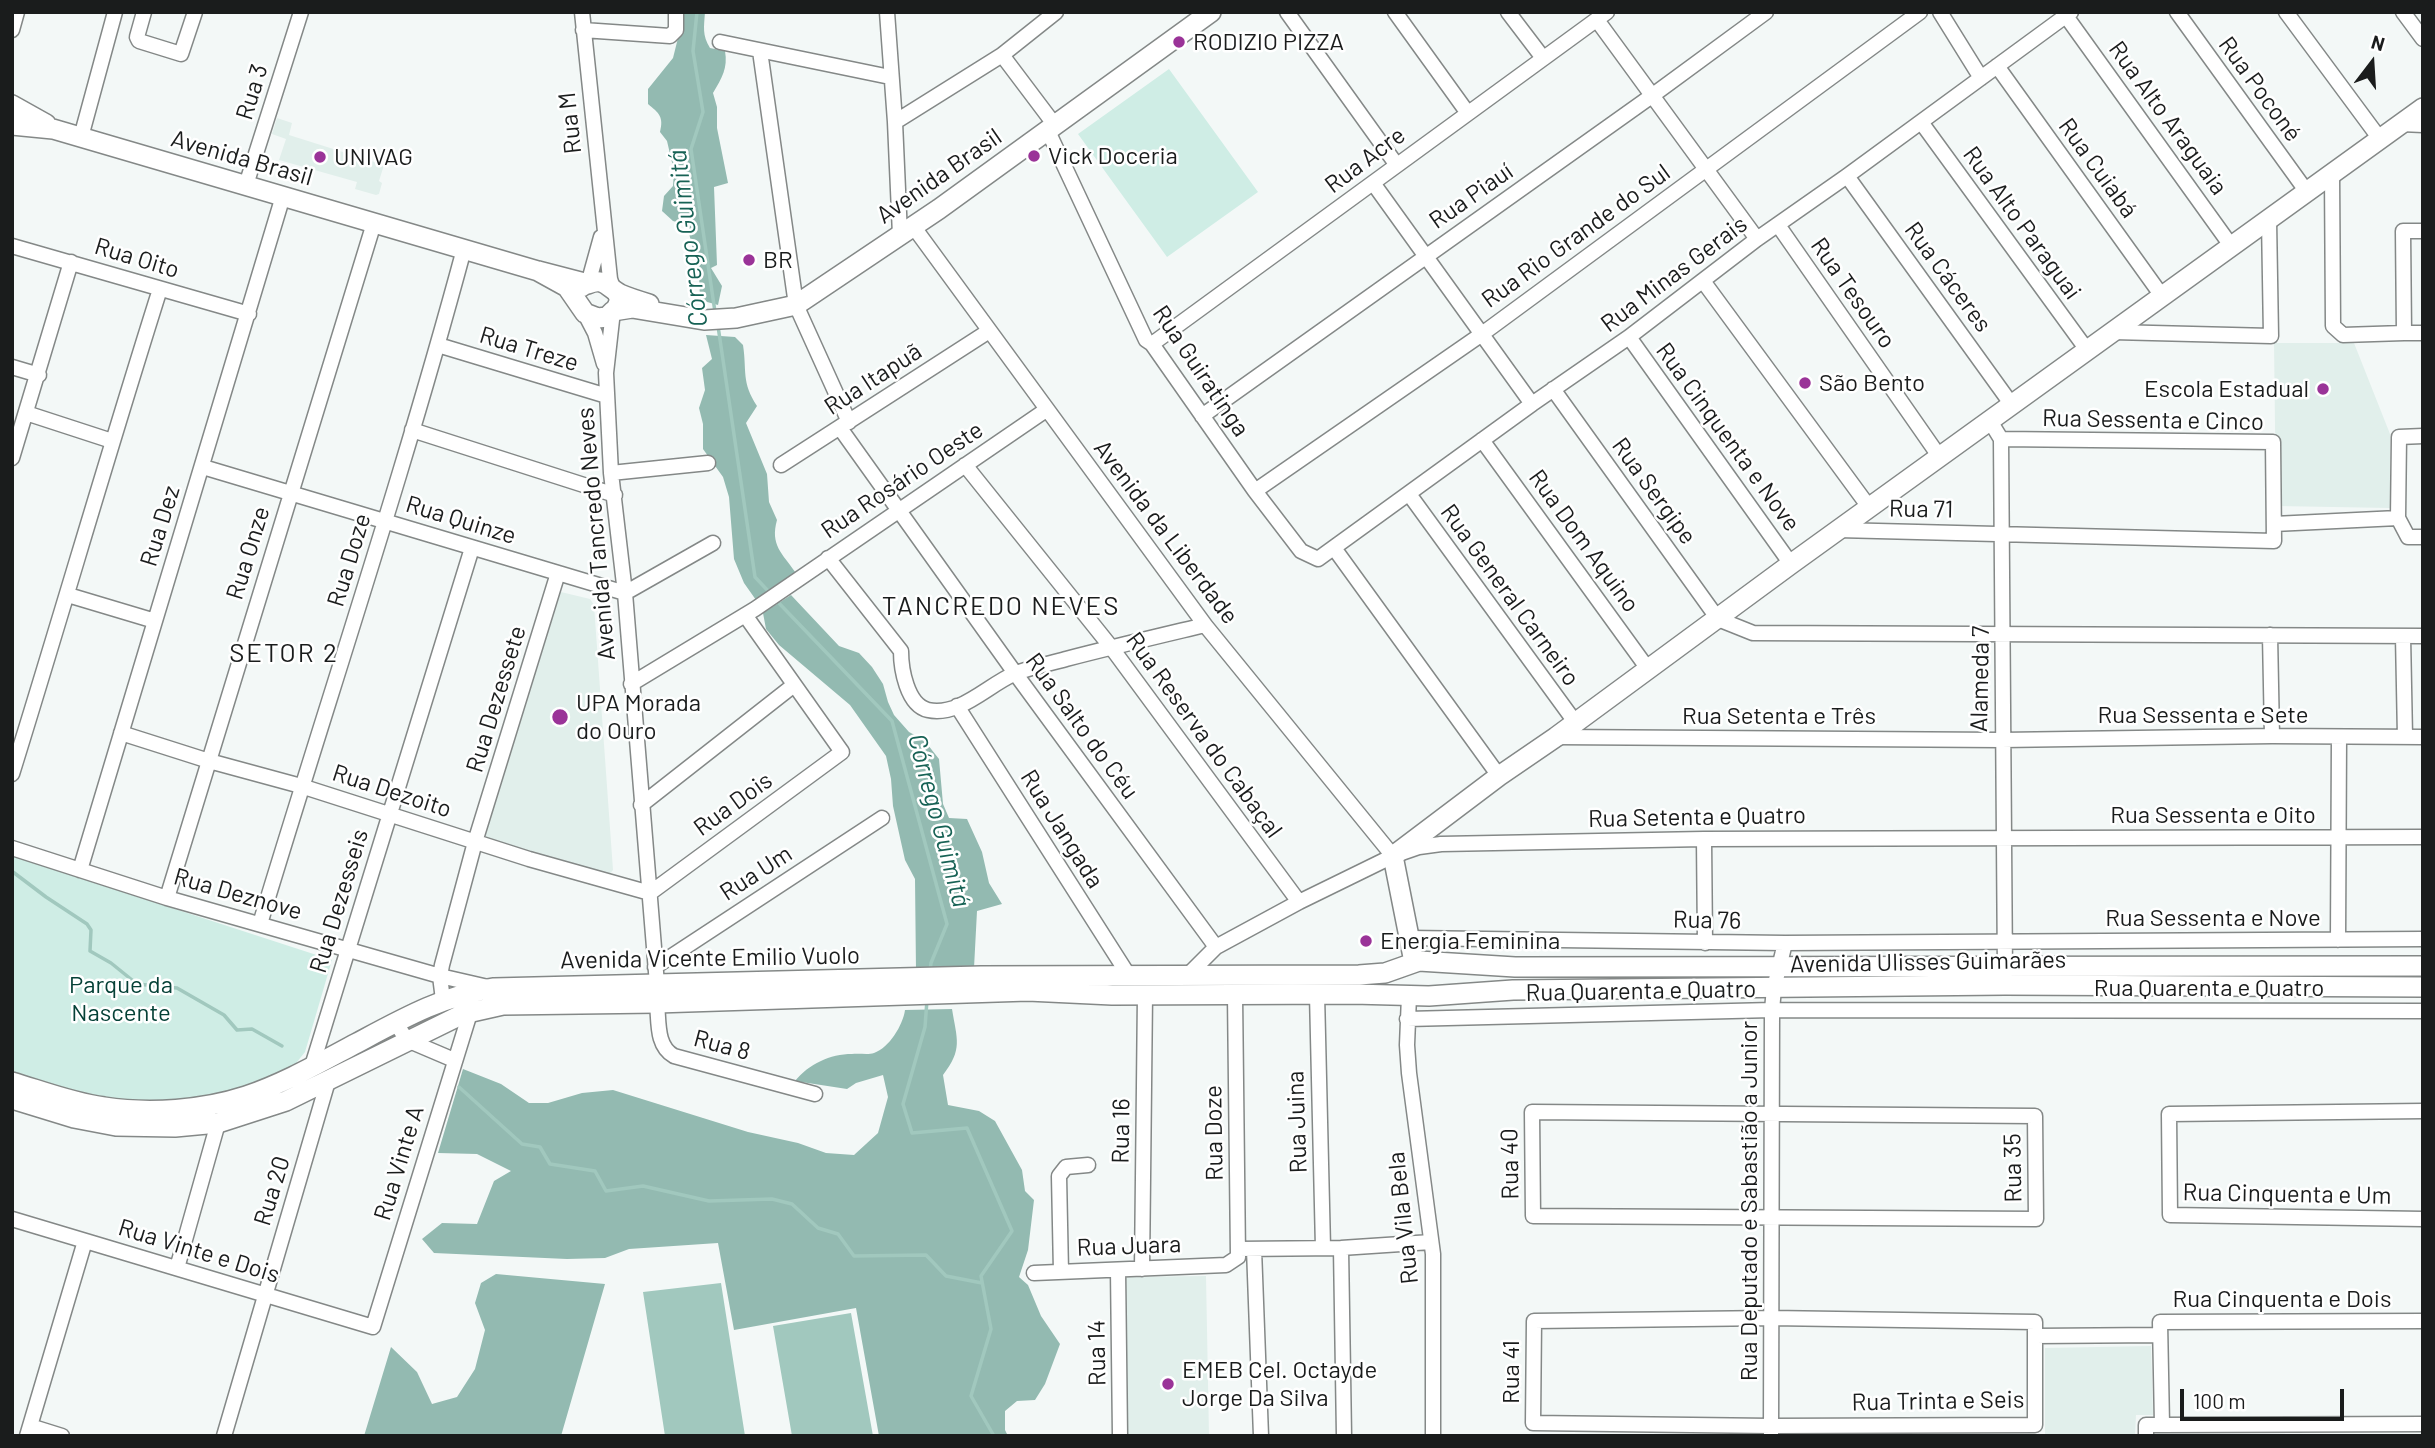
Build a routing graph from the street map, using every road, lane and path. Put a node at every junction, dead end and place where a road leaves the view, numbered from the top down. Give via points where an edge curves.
1 (18, 12) edge
2 (115, 12) edge
3 (144, 12) edge
4 (195, 12) edge
5 (301, 12) edge
6 (582, 12) edge
7 (676, 12) edge
8 (887, 12) edge
9 (1211, 12) edge
10 (1287, 12) edge
11 (1395, 12) edge
12 (1508, 12) edge
13 (1766, 12) edge
14 (1920, 12) edge
15 (1940, 12) edge
16 (2177, 12) edge
17 (2286, 12) edge
18 (2403, 12) edge
19 (1055, 13) edge
20 (2069, 14) edge
21 (1602, 16) edge
22 (12, 30) edge
23 (583, 30) junction
24 (2423, 39) edge
25 (720, 42) dead end
26 (760, 51) junction
27 (1002, 55) junction
28 (1542, 58) junction
29 (1997, 66) junction
30 (890, 77) junction
31 (1981, 78) junction
32 (1653, 96) junction
33 (12, 105) edge
34 (2423, 108) edge
35 (1468, 112) junction
36 (895, 122) junction
37 (1921, 122) junction
38 (2401, 124) junction
39 (12, 125) edge
40 (2423, 125) edge
41 (1050, 126) junction
42 (53, 128) junction
43 (81, 137) junction
44 (2380, 139) junction
45 (1396, 164) junction
46 (1705, 170) junction
47 (2332, 173) junction
48 (1847, 176) junction
49 (1373, 183) junction
50 (246, 185) junction
51 (2307, 192) junction
52 (283, 196) junction
53 (2269, 220) junction
54 (374, 223) junction
55 (1778, 225) junction
56 (604, 228) junction
57 (906, 230) junction
58 (2423, 231) edge
59 (1757, 239) junction
60 (12, 246) edge
61 (2232, 247) junction
62 (464, 249) junction
63 (1425, 257) junction
64 (71, 262) junction
65 (538, 271) junction
66 (1703, 281) junction
67 (588, 284) junction
68 (160, 289) junction
69 (614, 289) junction
70 (2162, 296) junction
71 (796, 304) junction
72 (582, 310) junction
73 (614, 311) junction
74 (673, 313) junction
75 (249, 314) junction
76 (989, 331) junction
77 (2113, 332) junction
78 (2404, 333) junction
79 (2423, 333) edge
80 (1482, 334) junction
81 (1629, 337) junction
82 (1152, 344) junction
83 (438, 345) junction
84 (2087, 350) junction
85 (12, 367) edge
86 (606, 373) junction
87 (39, 375) junction
88 (1553, 389) junction
89 (607, 396) junction
90 (1532, 404) junction
91 (2012, 405) junction
92 (1046, 410) junction
93 (26, 413) junction
94 (1202, 416) junction
95 (1990, 421) junction
96 (844, 425) junction
97 (412, 430) junction
98 (2423, 436) edge
99 (2001, 439) junction
100 (1482, 440) junction
101 (111, 441) junction
102 (1939, 456) junction
103 (12, 458) edge
104 (708, 463) dead end
105 (780, 465) dead end
106 (965, 465) junction
107 (203, 467) junction
108 (611, 473) junction
109 (1255, 491) junction
110 (290, 493) junction
111 (1409, 494) junction
112 (615, 495) junction
113 (1869, 507) junction
114 (900, 512) junction
115 (2398, 518) junction
116 (385, 522) junction
117 (2274, 524) junction
118 (1838, 530) junction
119 (2003, 533) junction
120 (2423, 537) edge
121 (713, 543) dead end
122 (472, 548) junction
123 (1334, 548) junction
124 (1301, 551) joint
125 (828, 558) junction
126 (1791, 564) junction
127 (558, 573) junction
128 (625, 593) junction
129 (68, 596) junction
130 (750, 612) junction
131 (1718, 619) junction
132 (155, 621) junction
133 (1205, 625) junction
134 (2004, 634) junction
135 (2270, 635) junction
136 (2403, 636) junction
137 (2423, 636) edge
138 (1111, 647) junction
139 (1648, 669) junction
140 (1015, 673) junction
141 (631, 684) junction
142 (794, 685) junction
143 (957, 706) junction
144 (1575, 722) junction
145 (121, 733) junction
146 (2272, 736) junction
147 (1556, 737) junction
148 (2339, 737) junction
149 (2405, 737) junction
150 (2423, 737) edge
151 (2002, 740) junction
152 (209, 761) junction
153 (12, 774) edge
154 (1499, 776) junction
155 (302, 786) junction
156 (641, 805) junction
157 (390, 815) junction
158 (882, 818) dead end
159 (2423, 837) edge
160 (2337, 838) junction
161 (1704, 839) junction
162 (2003, 839) junction
163 (475, 842) junction
164 (12, 848) edge
165 (1393, 856) junction
166 (80, 870) junction
167 (650, 892) junction
168 (167, 898) junction
169 (1299, 902) junction
170 (260, 923) junction
171 (1409, 937) junction
172 (2423, 939) edge
173 (2338, 940) junction
174 (2004, 941) junction
175 (1705, 943) junction
176 (1785, 943) junction
177 (1216, 947) junction
178 (348, 950) junction
179 (1436, 963) junction
180 (1410, 964) junction
181 (2423, 966) edge
182 (1779, 968) junction
183 (440, 976) junction
184 (1129, 976) junction
185 (1187, 976) junction
186 (2005, 976) junction
187 (657, 985) junction
188 (952, 985) junction
189 (2423, 987) edge
190 (494, 988) junction
191 (1774, 988) junction
192 (1145, 994) junction
193 (1317, 994) junction
194 (1235, 995) junction
195 (1409, 996) junction
196 (1434, 996) junction
197 (443, 1000) junction
198 (1772, 1010) junction
199 (2423, 1011) edge
200 (470, 1013) junction
201 (1407, 1019) junction
202 (395, 1022) junction
203 (407, 1040) junction
204 (454, 1060) junction
205 (312, 1066) junction
206 (328, 1081) junction
207 (12, 1082) edge
208 (815, 1094) dead end
209 (12, 1099) edge
210 (2423, 1111) edge
211 (1771, 1114) junction
212 (218, 1123) junction
213 (1088, 1165) dead end
214 (1771, 1217) junction
215 (12, 1219) edge
216 (2423, 1219) edge
217 (85, 1241) junction
218 (1431, 1242) junction
219 (1323, 1248) junction
220 (1341, 1248) junction
221 (1238, 1249) junction
222 (1254, 1249) junction
223 (177, 1268) junction
224 (1142, 1269) junction
225 (1118, 1270) junction
226 (1061, 1272) junction
227 (1034, 1273) dead end
228 (265, 1294) junction
229 (1771, 1318) junction
230 (2423, 1321) edge
231 (373, 1327) joint
232 (2160, 1335) junction
233 (2035, 1336) junction
234 (2423, 1424) edge
235 (2162, 1425) junction
236 (28, 1431) edge
237 (1771, 1431) edge
238 (62, 1436) edge
239 (224, 1436) edge
240 (1121, 1436) edge
241 (1261, 1436) edge
242 (1344, 1436) edge
243 (1433, 1436) edge
244 (2146, 1436) edge

1 - 22 street
2 - 43 street
3 - 4 street via 138,41 181,54
5 - 50 street, Rua 3
6 - 23 street, Rua M
7 - 23 street via 676,30 670,36
8 - 30 street
9 - 41 main road, Avenida Brasil
10 - 45 street
11 - 35 street
12 - 28 street
13 - 32 street, Rua Piauí
14 - 46 street, Rua Rio Grande do Sul
15 - 31 street
16 - 51 street, Rua Poconé
17 - 44 street
18 - 24 street
19 - 27 street
20 - 29 street, Rua Minas Gerais
20 - 61 street, Rua Alto Araguaia
21 - 28 street, Rua Acre
21 - 32 street
23 - 56 street, Rua M
25 - 26 street
26 - 30 street
26 - 71 street, Rua Salto do Céu
27 - 36 street
27 - 41 street, Rua Guiratinga
28 - 35 street, Rua Acre
29 - 31 street, Rua Minas Gerais
29 - 70 street, Rua Cuiabá
30 - 36 street
31 - 37 street, Rua Minas Gerais
32 - 46 street
32 - 63 street, Rua Piauí
33 - 42 main road, Avenida Brasil
34 - 38 main road
35 - 45 street, Rua Acre
36 - 57 street
37 - 48 street, Rua Minas Gerais
37 - 84 street, Rua Alto Paraguai
38 - 40 street
38 - 44 main road
39 - 42 main road, Avenida Brasil
41 - 57 main road, Avenida Brasil
41 - 82 street, Rua Guiratinga via 1146,340
42 - 43 main road, Avenida Brasil
43 - 50 main road, Avenida Brasil
44 - 47 main road
45 - 49 street, Rua Acre
46 - 59 street
46 - 80 street, Rua Rio Grande do Sul
47 - 51 main road
47 - 78 street via 2333,327 2343,335
48 - 55 street, Rua Minas Gerais
48 - 91 street, Rua Cáceres
49 - 63 street
49 - 82 street, Rua Acre
50 - 52 main road, Avenida Brasil
51 - 53 main road
52 - 54 main road, Avenida Brasil
52 - 75 street, Rua Dez
53 - 61 main road
53 - 77 street via 2271,337
54 - 62 main road, Avenida Brasil
54 - 110 street, Rua Onze
55 - 59 street, Rua Minas Gerais
55 - 102 street, Rua Tesouro
56 - 67 street
56 - 69 street, Rua M
57 - 71 main road, Avenida Brasil
57 - 76 street, Avenida da Liberdade
58 - 78 street via 2403,231
59 - 66 street, Rua Minas Gerais
60 - 64 street, Rua Oito
61 - 70 main road
62 - 65 main road, Avenida Brasil
62 - 83 street, Rua Doze
63 - 80 street
63 - 94 street, Rua Piauí
64 - 68 street, Rua Oito
64 - 87 street
65 - 67 main road, Avenida Brasil
65 - 72 main road, Avenida Brasil via 567,287
66 - 81 street, Rua Minas Gerais
66 - 113 street
67 - 69 main road, Avenida Brasil via 604,282
67 - 72 street via 580,296
68 - 75 street, Rua Oito
68 - 101 street
69 - 73 street
69 - 74 main road, Avenida Brasil
70 - 77 main road
71 - 74 main road, Avenida Brasil via 736,318 704,320
71 - 96 street, Rua Salto do Céu
72 - 73 main road, Avenida Brasil via 598,318
72 - 86 street
73 - 74 main road, Avenida Brasil via 639,308
73 - 86 street
75 - 107 street, Rua Dez
76 - 92 street, Avenida da Liberdade
76 - 96 street, Rua Itapuã
77 - 84 main road
78 - 79 street
80 - 90 street
80 - 109 street, Rua Rio Grande do Sul
81 - 88 street, Rua Minas Gerais
81 - 126 street, Rua Cinquenta e Nove
82 - 94 street, Rua Guiratinga
83 - 89 street, Rua Treze
83 - 97 street, Rua Doze
84 - 91 main road
85 - 87 street
86 - 89 street, Avenida Tancredo Neves
87 - 93 street
88 - 90 street, Rua Minas Gerais
88 - 131 street, Rua Sergipe
89 - 108 street, Avenida Tancredo Neves
90 - 100 street, Rua Minas Gerais
91 - 95 main road
92 - 106 street, Rua Rosário Oeste
92 - 133 street, Avenida da Liberdade
93 - 101 street
93 - 103 street
94 - 109 street, Rua Guiratinga
95 - 99 street
95 - 102 main road
96 - 105 street, Rua Itapuã
96 - 114 street, Rua Salto do Céu
97 - 112 street
97 - 116 street, Rua Doze
98 - 115 street via 2399,437
99 - 117 street, Rua Sessenta e Cinco via 2273,442
99 - 119 street, Alameda 7
100 - 111 street, Rua Minas Gerais
100 - 139 street, Rua Dom Aquino
101 - 129 street
102 - 113 main road
104 - 108 street
106 - 114 street, Rua Rosário Oeste
106 - 138 street, Rua Reserva do Cabaçal
107 - 110 street, Rua Quinze
107 - 132 street, Rua Dez
108 - 112 street, Avenida Tancredo Neves
109 - 124 street, Rua Guiratinga
110 - 116 street, Rua Quinze
110 - 152 street, Rua Onze
111 - 123 street, Rua Minas Gerais
111 - 144 street, Rua General Carneiro
112 - 128 street, Avenida Tancredo Neves
113 - 118 main road
114 - 125 street, Rua Rosário Oeste
114 - 140 street, Rua Salto do Céu
115 - 117 street
115 - 120 street via 2408,537
116 - 122 street, Rua Quinze
116 - 155 street, Rua Doze
117 - 119 street via 2274,541
118 - 119 street, Rua 71
118 - 126 main road
119 - 134 street, Alameda 7
121 - 128 street
122 - 127 street, Rua Quinze
122 - 157 street, Rua Dezesseis
123 - 124 street, Rua Minas Gerais via 1318,559
123 - 154 street
125 - 130 street, Rua Rosário Oeste
125 - 143 street via 901,651 901,665 913,697 924,709 942,712
126 - 131 main road
127 - 128 street, Rua Quinze
127 - 163 street, Rua Dezessete
128 - 141 street, Avenida Tancredo Neves
129 - 132 street
129 - 153 street
130 - 141 street
130 - 142 street
131 - 134 street via 1754,633
131 - 139 main road
132 - 145 street, Rua Dez
133 - 138 street
133 - 165 street, Avenida da Liberdade
134 - 135 street
134 - 151 street, Alameda 7
135 - 136 street
135 - 146 street
136 - 137 street
136 - 149 street
138 - 140 street
138 - 169 street, Rua Reserva do Cabaçal
139 - 144 main road
140 - 143 street
140 - 177 street, Rua Salto do Céu
141 - 156 street, Avenida Tancredo Neves
142 - 156 street
142 - 167 street, Rua Dois via 842,752
143 - 184 street, Rua Jangada
144 - 147 main road
145 - 152 street, Rua Dezoito
145 - 166 street, Rua Dez
146 - 148 street, Rua Sessenta e Sete
146 - 151 street, Rua Sessenta e Sete
147 - 151 street, Rua Setenta e Três
147 - 154 main road
148 - 149 street, Rua Sessenta e Sete
148 - 160 street
149 - 150 street, Rua Sessenta e Sete
151 - 162 street, Alameda 7
152 - 155 street, Rua Dezoito
152 - 168 street, Rua Onze
154 - 165 main road
155 - 157 street, Rua Dezoito
155 - 170 street, Rua Doze
156 - 167 street, Avenida Tancredo Neves
157 - 163 street, Rua Dezoito
157 - 178 street, Rua Dezesseis
158 - 187 street, Rua Um
159 - 160 street, Rua Sessenta e Oito
160 - 162 street, Rua Sessenta e Oito
160 - 173 street
161 - 162 street, Rua Setenta e Quatro
161 - 165 street, Rua Setenta e Quatro via 1441,844
161 - 175 street
162 - 174 street, Alameda 7
163 - 167 street, Rua Dezoito
163 - 183 street, Rua Dezessete
164 - 166 street, Rua Deznove
165 - 169 street, Rua Setenta e Quatro
165 - 171 main road
166 - 168 street, Rua Deznove
167 - 187 street, Avenida Tancredo Neves
168 - 170 street, Rua Deznove
169 - 177 street, Rua Setenta e Quatro
170 - 178 street, Rua Deznove
171 - 175 street, Rua 76
171 - 180 main road
172 - 173 street, Rua Sessenta e Nove
173 - 174 street, Rua Sessenta e Nove
174 - 176 street, Rua 76
174 - 186 street, Alameda 7
175 - 176 street, Rua 76
176 - 182 street, Rua Deputado e Sabastião a Junior
177 - 185 street, Rua Setenta e Quatro
178 - 183 street, Rua Deznove
178 - 205 street, Rua Dezesseis
179 - 180 main road, Avenida Vicente Emilio Vuolo
179 - 182 main road, Avenida Ulisses Guimarães
179 - 196 main road via 1441,979
180 - 185 main road, Avenida Vicente Emilio Vuolo via 1385,973 1359,975
180 - 195 main road via 1405,978
181 - 186 main road, Avenida Ulisses Guimarães
182 - 186 main road, Avenida Ulisses Guimarães
182 - 191 street, Rua Deputado e Sabastião a Junior
183 - 190 street, Rua Deznove
183 - 197 street, Rua Dezessete
184 - 185 main road, Avenida Vicente Emilio Vuolo
184 - 188 main road, Avenida Vicente Emilio Vuolo
186 - 189 main road, Avenida Ulisses Guimarães
186 - 191 main road, Avenida Ulisses Guimarães
187 - 188 main road, Avenida Vicente Emilio Vuolo
187 - 190 main road, Avenida Vicente Emilio Vuolo
187 - 200 main road, Avenida Vicente Emilio Vuolo
187 - 208 street, Rua 8 via 661,1042 667,1052
188 - 192 main road, Avenida Vicente Emilio Vuolo
190 - 197 main road, Avenida Vicente Emilio Vuolo
191 - 196 main road, Avenida Ulisses Guimarães via 1513,990
191 - 198 street, Rua Deputado e Sabastião a Junior
192 - 194 main road, Avenida Vicente Emilio Vuolo
192 - 224 street, Rua 16
193 - 194 main road, Avenida Vicente Emilio Vuolo
193 - 195 main road, Avenida Vicente Emilio Vuolo
193 - 219 street, Rua Juina
194 - 221 street, Rua Doze
195 - 196 main road, Avenida Vicente Emilio Vuolo
195 - 201 street, Rua Vila Bela
197 - 202 main road, Avenida Vicente Emilio Vuolo
198 - 199 street, Rua Quarenta e Quatro
198 - 201 street, Rua Quarenta e Quatro
198 - 211 street, Rua Deputado e Sabastião a Junior
200 - 203 main road, Avenida Vicente Emilio Vuolo
200 - 204 street, Rua Vinte A
201 - 218 street, Rua Vila Bela via 1409,1073
202 - 203 street
202 - 205 main road, Avenida Vicente Emilio Vuolo
203 - 204 street
203 - 206 main road, Avenida Vicente Emilio Vuolo
204 - 231 street, Rua Vinte A
205 - 207 main road, Avenida Vicente Emilio Vuolo via 245,1096 160,1110 104,1107
206 - 212 main road, Avenida Vicente Emilio Vuolo via 286,1101
206 - 228 street, Rua 20
209 - 212 main road, Avenida Vicente Emilio Vuolo via 106,1125
210 - 216 street, Rua Cinquenta e Um via 2169,1114 2170,1215
211 - 214 street, Rua Deputado e Sabastião a Junior
211 - 214 street, Rua 40 via 1532,1112 1533,1216
211 - 214 street, Rua 35 via 2035,1115 2036,1219
212 - 223 street
213 - 226 street via 1066,1167 1059,1176
214 - 229 street, Rua Deputado e Sabastião a Junior
215 - 217 street, Rua Vinte e Dois
217 - 223 street, Rua Vinte e Dois
217 - 236 street
218 - 220 street
218 - 243 street, Rua Vila Bela
219 - 220 street
219 - 222 street
220 - 242 street
221 - 222 street
221 - 224 street, Rua Juara via 1238,1256 1226,1265
222 - 241 street
223 - 228 street, Rua Vinte e Dois
224 - 225 street, Rua Juara
225 - 226 street, Rua Juara
225 - 240 street, Rua 14
226 - 227 street, Rua Juara
228 - 231 street, Rua Vinte e Dois
228 - 239 street, Rua 20
229 - 233 street via 2035,1322
229 - 237 street, Rua Deputado e Sabastião a Junior
229 - 237 street, Rua 41 via 1534,1321 1533,1423
230 - 232 street, Rua Cinquenta e Dois via 2160,1322
232 - 233 street
232 - 235 street, Rua Cinquenta e Dois
233 - 237 street, Rua Trinta e Seis via 2035,1425
234 - 235 street
235 - 244 street via 2146,1425
236 - 238 street

